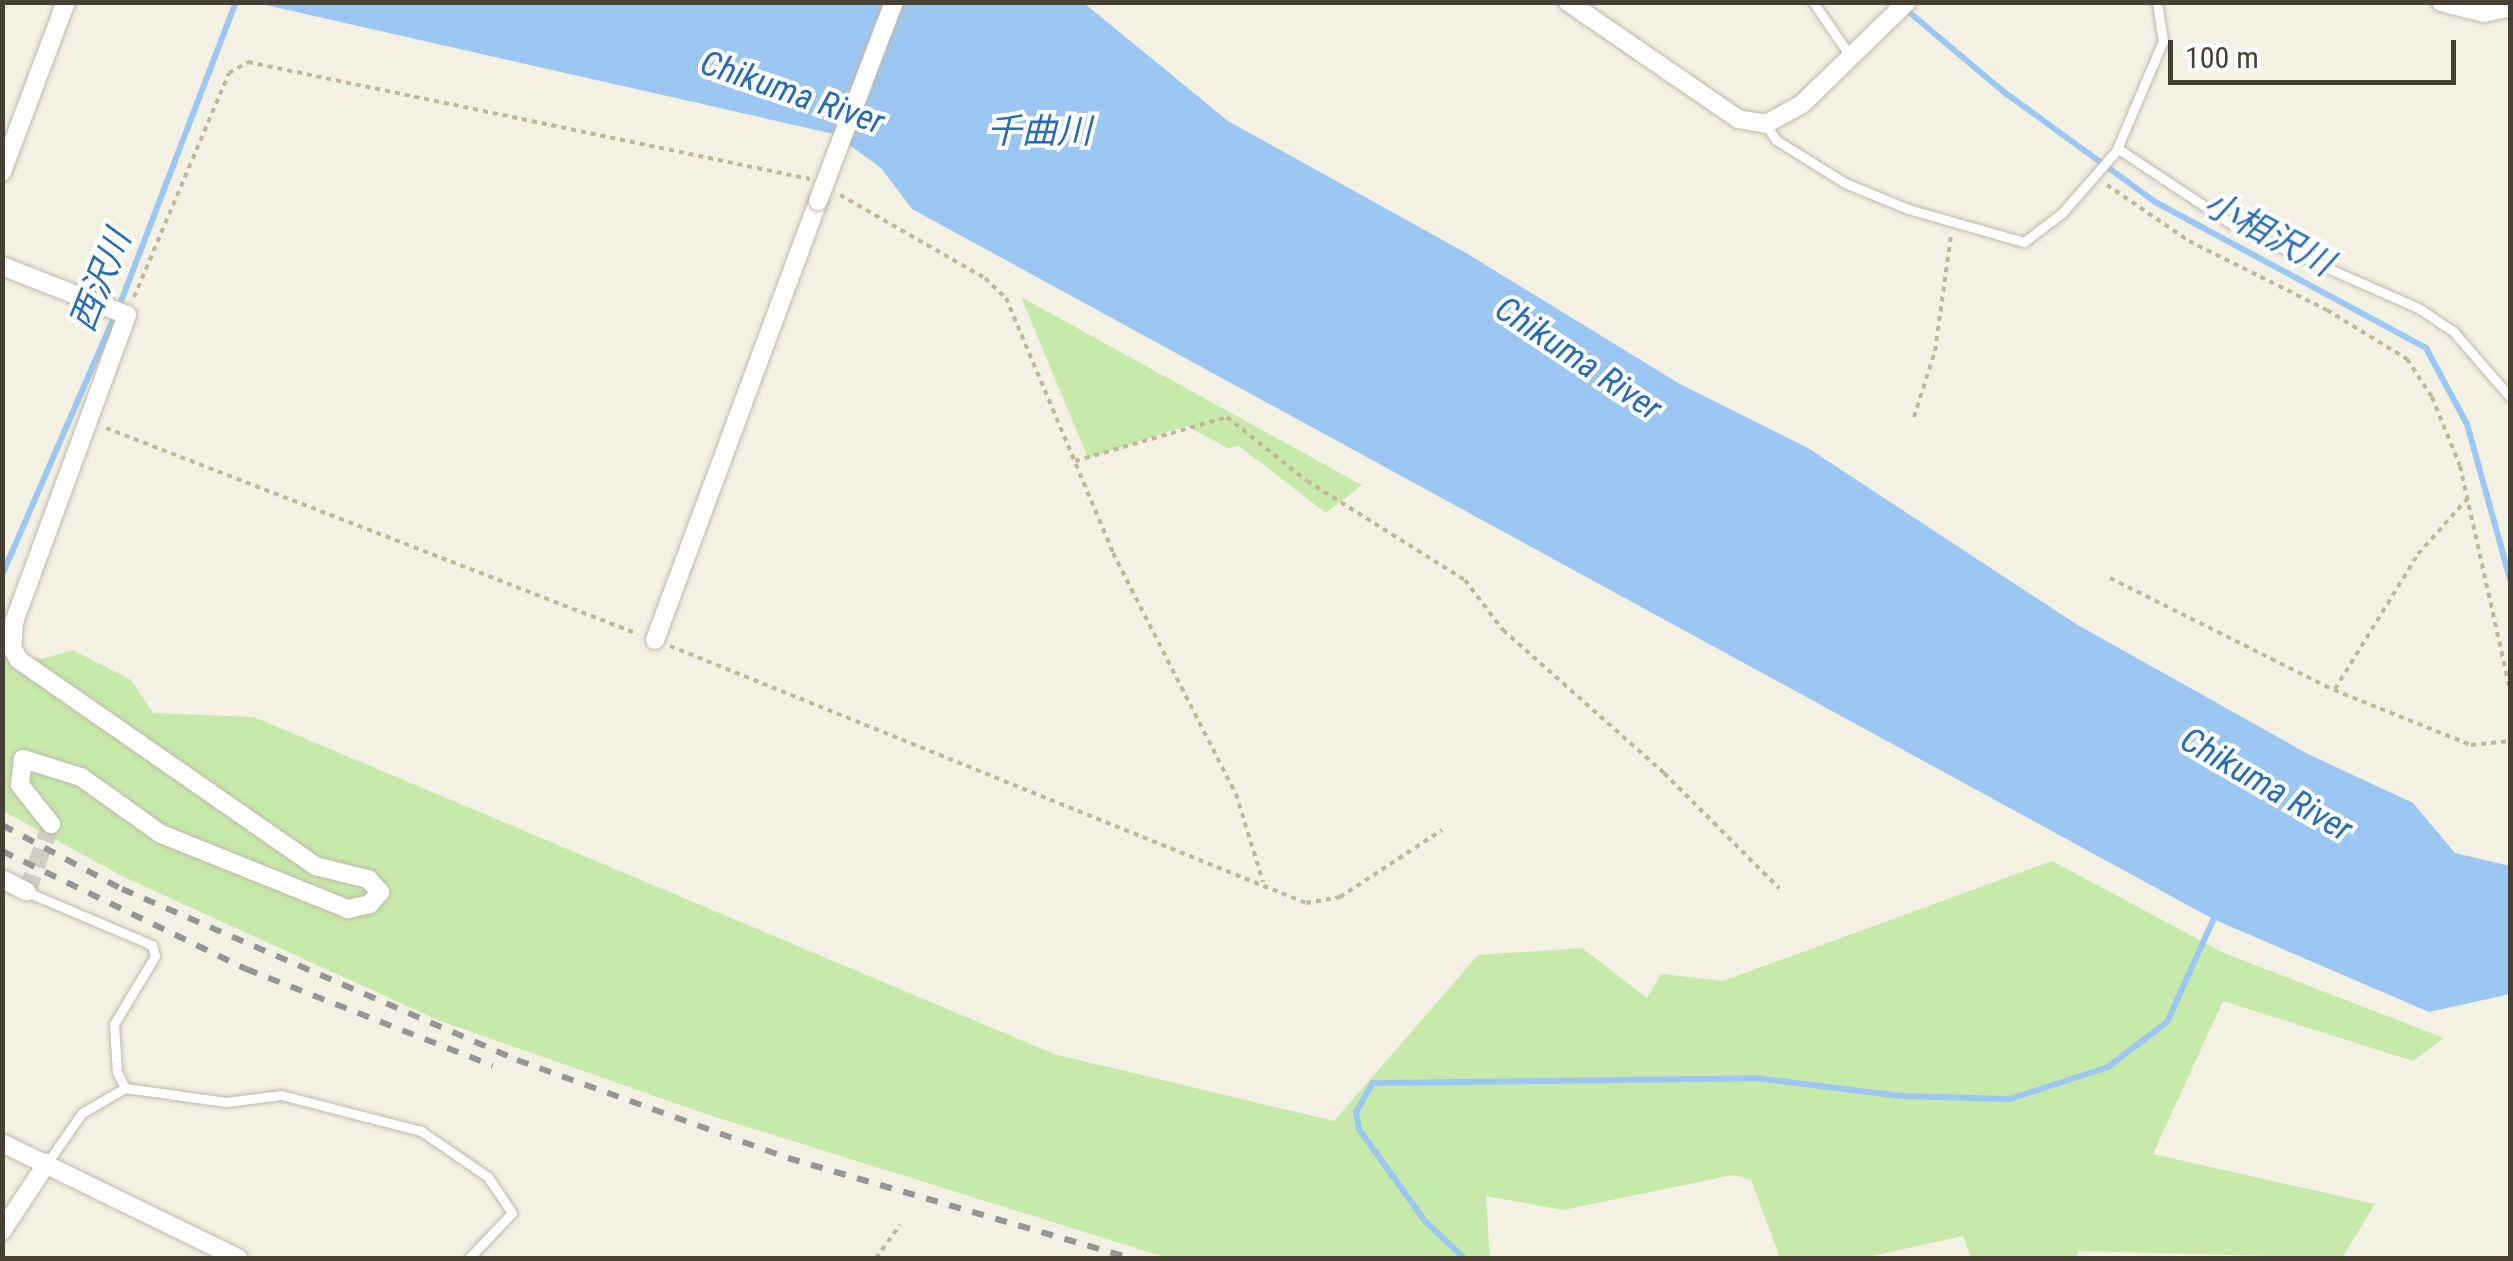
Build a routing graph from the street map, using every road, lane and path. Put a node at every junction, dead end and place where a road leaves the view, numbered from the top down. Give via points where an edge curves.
1 (66, 2) edge
2 (894, 2) edge
3 (1568, 2) edge
4 (1813, 2) edge
5 (1907, 2) edge
6 (2157, 2) edge
7 (2441, 2) edge
8 (2510, 8) edge
9 (1851, 57) junction
10 (1766, 124) junction
11 (2117, 149) junction
12 (2, 172) edge
13 (2097, 174) junction
14 (816, 181) dead end
15 (826, 196) junction
16 (1953, 221) junction
17 (2, 266) edge
18 (127, 315) junction
19 (2510, 396) edge
20 (1914, 417) dead end
21 (87, 421) junction
22 (1076, 461) junction
23 (2469, 496) junction
24 (2110, 578) dead end
25 (655, 640) junction
26 (2334, 690) junction
27 (2510, 690) edge
28 (2510, 741) edge
29 (51, 824) dead end
30 (1442, 830) dead end
31 (2, 878) edge
32 (1263, 882) junction
33 (1779, 888) dead end
34 (27, 892) joint
35 (125, 1088) junction
36 (2, 1143) edge
37 (46, 1163) junction
38 (900, 1225) dead end
39 (2, 1230) edge
40 (238, 1258) edge
41 (469, 1258) edge
42 (876, 1258) edge

1 - 12 street
2 - 15 street, bridge
3 - 10 street via 1738,119
4 - 9 lane
5 - 9 street
6 - 11 lane via 2163,41
7 - 8 street via 2484,13
9 - 10 street via 1802,104
10 - 16 lane via 1776,140 1846,183
11 - 13 lane
11 - 19 lane via 2240,229 2420,309 2453,331
13 - 16 lane via 2062,214 2024,242
13 - 23 path via 2189,241 2327,310 2407,359 2432,396
14 - 18 path via 248,62 229,74
15 - 22 path via 985,278 1006,298
15 - 25 street
16 - 20 path via 1935,351
17 - 18 street
18 - 21 street
21 - 25 path
21 - 29 street via 14,622 12,648 20,660 316,866 368,879 380,892 370,904 348,909 161,834 81,777 23,758 20,785
22 - 32 path via 1113,553 1236,794
22 - 33 path via 1226,417 1307,481 1465,580 1503,630 1664,773
23 - 26 path via 2418,554
23 - 27 path
24 - 26 path
25 - 32 path
26 - 28 path via 2472,745
30 - 32 path via 1340,897 1306,903 1280,896
31 - 34 street
34 - 35 lane via 152,946 155,956 114,1024 117,1072
35 - 37 lane via 82,1113
35 - 41 lane via 226,1102 281,1096 421,1131 488,1176 512,1214
36 - 37 street
37 - 39 street
37 - 40 street
38 - 42 path

